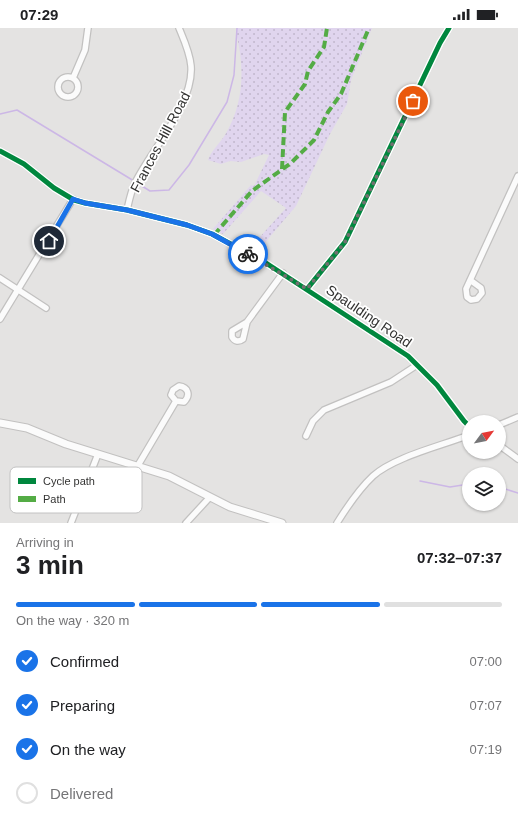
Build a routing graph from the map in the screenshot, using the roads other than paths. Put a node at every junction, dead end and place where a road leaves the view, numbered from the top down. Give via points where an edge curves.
1 (88, 28) edge
2 (179, 28) edge
3 (449, 28) edge
4 (73, 78) dead end
5 (0, 151) edge
6 (518, 176) edge
7 (73, 199) junction
8 (127, 210) junction
9 (283, 273) junction
10 (0, 278) edge
11 (470, 280) dead end
12 (17, 289) junction
13 (307, 289) junction
14 (46, 308) dead end
15 (0, 319) edge
16 (247, 322) dead end
17 (418, 365) junction
18 (176, 401) dead end
19 (518, 417) edge
20 (462, 418) edge
21 (506, 422) edge
22 (0, 423) edge
23 (306, 436) dead end
24 (462, 438) edge
25 (506, 450) edge
26 (98, 454) junction
27 (518, 459) edge
28 (93, 467) edge
29 (137, 467) joint
30 (142, 468) edge
31 (210, 497) junction
32 (75, 513) edge
33 (71, 523) edge
34 (186, 523) edge
35 (282, 523) edge
36 (337, 523) edge

1 - 4 street via 85,50
2 - 8 street, Frances Hill Road via 190,57 188,90 179,112 134,184
3 - 13 street via 345,242
5 - 7 street, Spaulding Road via 20,161 54,188
6 - 11 street
7 - 8 street, Spaulding Road
7 - 12 street
8 - 9 street, Spaulding Road via 187,225 216,236
9 - 13 street, Spaulding Road
9 - 16 street
10 - 12 street
12 - 14 street
12 - 15 street
13 - 17 street, Spaulding Road via 396,347
17 - 20 street, Spaulding Road via 444,393
17 - 23 street via 391,382 324,410 313,421
18 - 29 street
19 - 21 street
22 - 26 main road via 27,428
24 - 36 street via 380,470 367,482
25 - 27 street
26 - 28 street
26 - 29 main road
30 - 31 main road via 169,476
31 - 34 street
31 - 35 main road via 230,507
32 - 33 street

